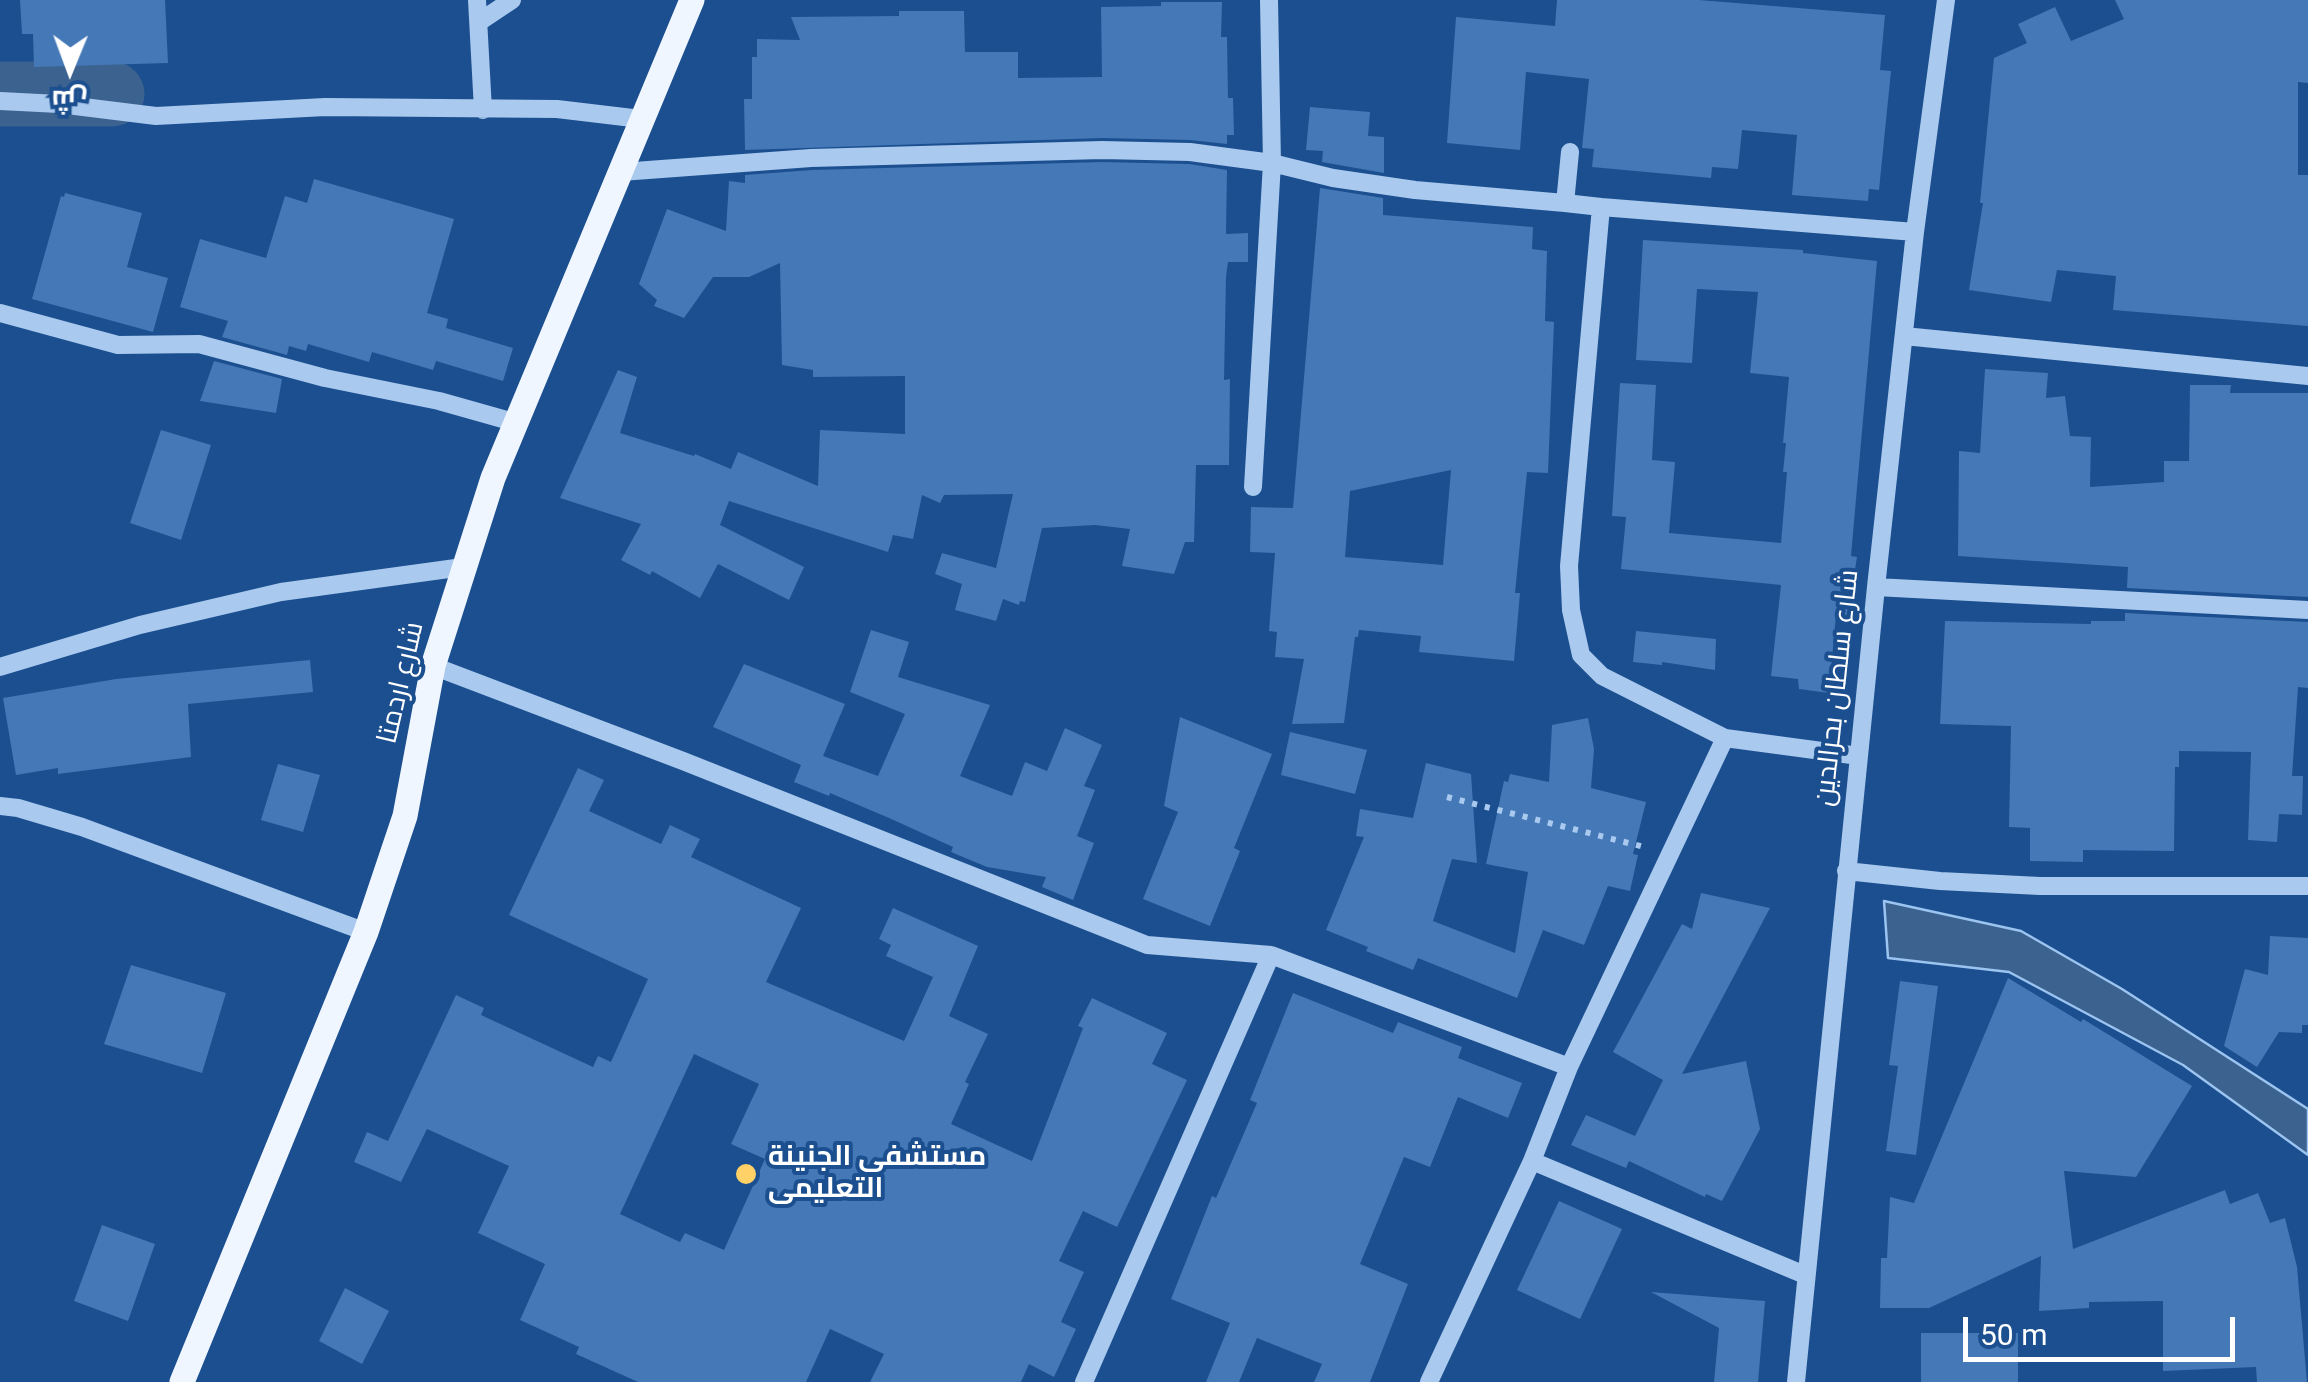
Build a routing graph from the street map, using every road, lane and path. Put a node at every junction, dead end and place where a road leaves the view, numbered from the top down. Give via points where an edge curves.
1 (477, 0) edge
2 (512, 0) edge
3 (692, 0) edge
4 (1269, 0) edge
5 (1946, 0) edge
6 (479, 22) junction
7 (0, 102) edge
8 (483, 110) junction
9 (640, 119) junction
10 (1570, 152) dead end
11 (1272, 163) junction
12 (621, 172) junction
13 (1565, 203) junction
14 (1601, 208) junction
15 (1915, 232) junction
16 (0, 313) edge
17 (1904, 336) junction
18 (2308, 376) edge
19 (518, 422) junction
20 (1253, 488) dead end
21 (463, 567) junction
22 (1876, 587) junction
23 (2308, 610) edge
24 (433, 666) junction
25 (0, 667) edge
26 (1725, 738) junction
27 (1859, 756) junction
28 (1447, 798) dead end
29 (0, 806) edge
30 (1668, 853) junction
31 (1846, 871) junction
32 (2308, 886) edge
33 (366, 932) junction
34 (1270, 955) junction
35 (1569, 1067) junction
36 (1532, 1161) junction
37 (1805, 1276) junction
38 (182, 1382) edge
39 (1084, 1382) edge
40 (1429, 1382) edge
41 (1796, 1382) edge

1 - 6 street
2 - 6 street
3 - 9 main road, شارع اردمتا
4 - 11 street
5 - 15 street, شارع سلطان بحرالدين
6 - 8 street
7 - 8 street via 156,116 325,106
8 - 9 street
9 - 12 main road, شارع اردمتا
10 - 13 street
11 - 12 street via 1102,150 811,158
11 - 13 street via 1415,190
11 - 20 street
12 - 19 main road, شارع اردمتا
13 - 14 street
14 - 15 street
14 - 26 street via 1569,566 1581,655 1602,676
15 - 17 street, شارع سلطان بحرالدين
16 - 19 street via 118,345 199,344
17 - 18 street
17 - 22 street, شارع سلطان بحرالدين
19 - 21 main road, شارع اردمتا
21 - 24 main road, شارع اردمتا
21 - 25 street via 281,592
22 - 23 street
22 - 27 street, شارع سلطان بحرالدين
24 - 33 main road, شارع اردمتا via 405,816
24 - 34 street via 1147,945
26 - 27 street
26 - 30 street
27 - 31 street, شارع سلطان بحرالدين
28 - 30 path
29 - 33 street via 82,827
30 - 35 street
31 - 32 street via 2040,886
31 - 37 street, شارع سلطان بحرالدين
33 - 38 main road, شارع اردمتا
34 - 35 street
34 - 39 street
35 - 36 street
36 - 37 street
36 - 40 street
37 - 41 street, شارع سلطان بحرالدين

